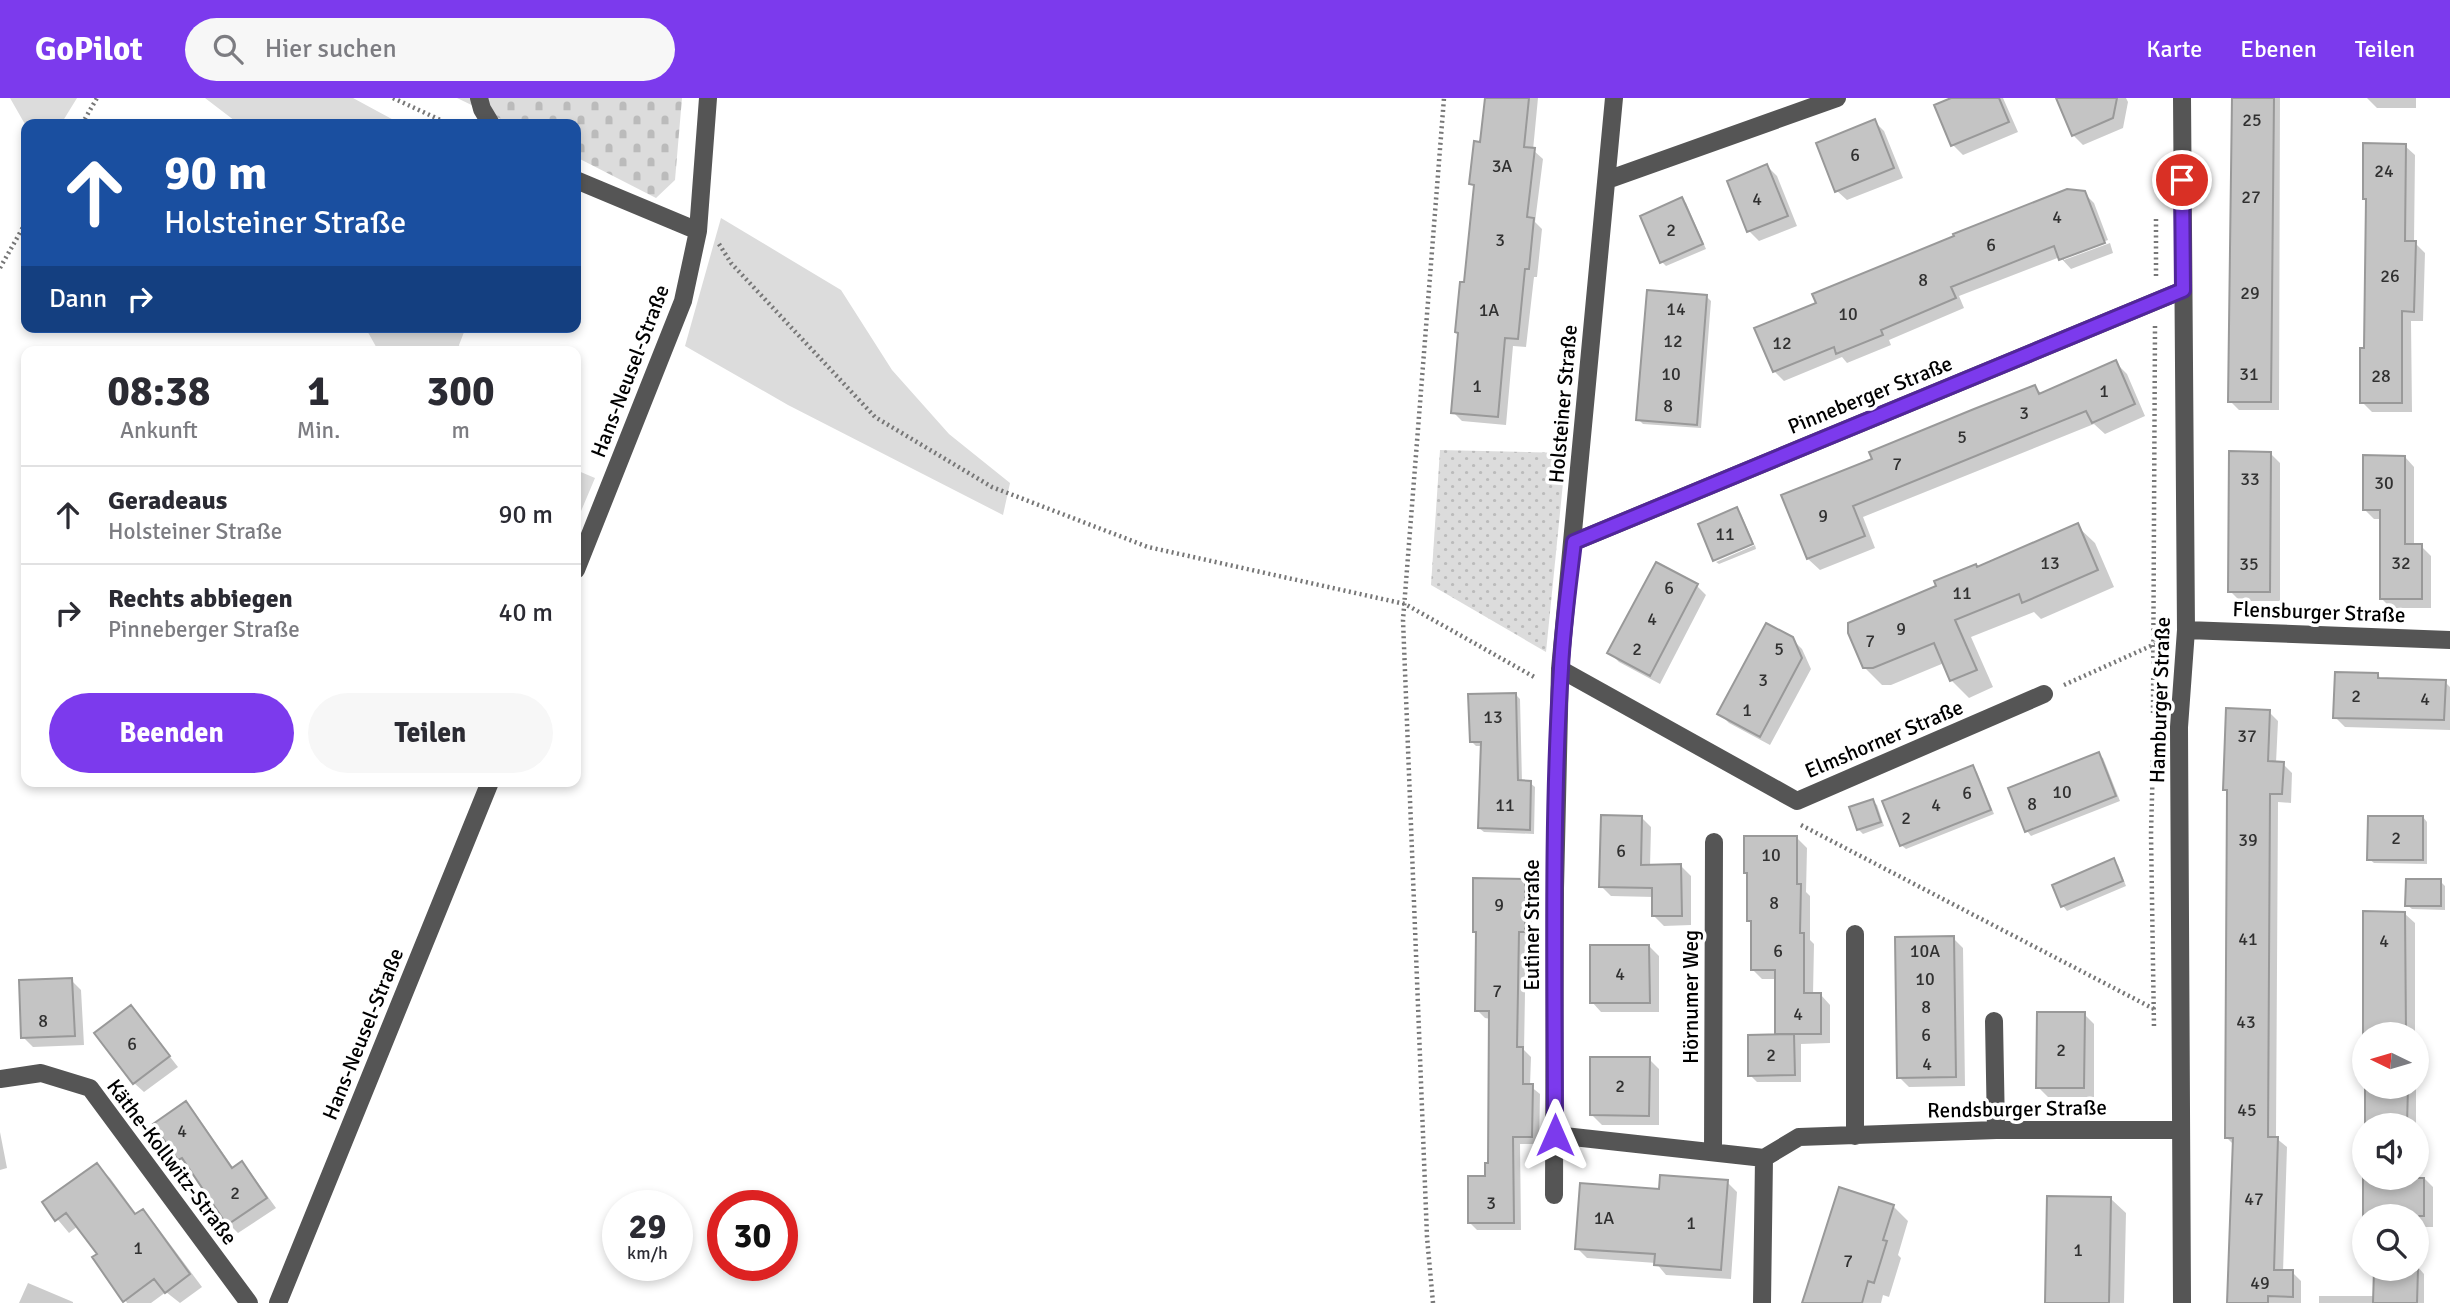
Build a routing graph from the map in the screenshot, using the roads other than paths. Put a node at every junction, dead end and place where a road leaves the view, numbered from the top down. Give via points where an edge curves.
1 (479, 98) edge
2 (708, 98) edge
3 (1614, 98) edge
4 (1838, 98) edge
5 (2182, 98) edge
6 (488, 119) edge
7 (1607, 180) junction
8 (581, 182) edge
9 (698, 231) junction
10 (2183, 290) junction
11 (1574, 542) junction
12 (581, 557) edge
13 (2186, 630) junction
14 (2450, 640) edge
15 (1560, 670) junction
16 (2045, 694) road end
17 (1559, 715) joint
18 (488, 787) edge
19 (1714, 842) dead end
20 (1855, 934) dead end
21 (1994, 1021) dead end
22 (0, 1079) edge
23 (1996, 1130) junction
24 (2180, 1130) junction
25 (1555, 1135) junction
26 (1855, 1136) junction
27 (1713, 1152) junction
28 (1764, 1158) junction
29 (1555, 1195) dead end
30 (249, 1303) edge
31 (278, 1303) edge
32 (1762, 1303) edge
33 (2182, 1303) edge

1 - 6 street
2 - 9 street, Hans-Neusel-Straße
3 - 7 street, Holsteiner Straße
4 - 7 street
5 - 10 street, Hamburger Straße
7 - 11 street, Holsteiner Straße
8 - 9 street
9 - 12 street, Hans-Neusel-Straße via 683,301
10 - 11 street, Pinneberger Straße
10 - 13 street, Hamburger Straße
11 - 15 street, Holsteiner Straße
13 - 14 street, Flensburger Straße
13 - 24 street, Hamburger Straße via 2179,727
15 - 16 street, Elmshorner Straße via 1797,801
15 - 17 street, Holsteiner Straße
17 - 25 street, Eutiner Straße
18 - 31 street, Hans-Neusel-Straße
19 - 27 street, Hörnumer Weg
20 - 26 street
21 - 23 street
22 - 30 street, Käthe-Kollwitz-Straße via 41,1073 90,1088
23 - 24 street, Rendsburger Straße
23 - 26 street, Rendsburger Straße
24 - 33 street, Hamburger Straße
25 - 27 street
25 - 29 street, Eutiner Straße
26 - 28 street, Rendsburger Straße via 1799,1137
27 - 28 street
28 - 32 street

